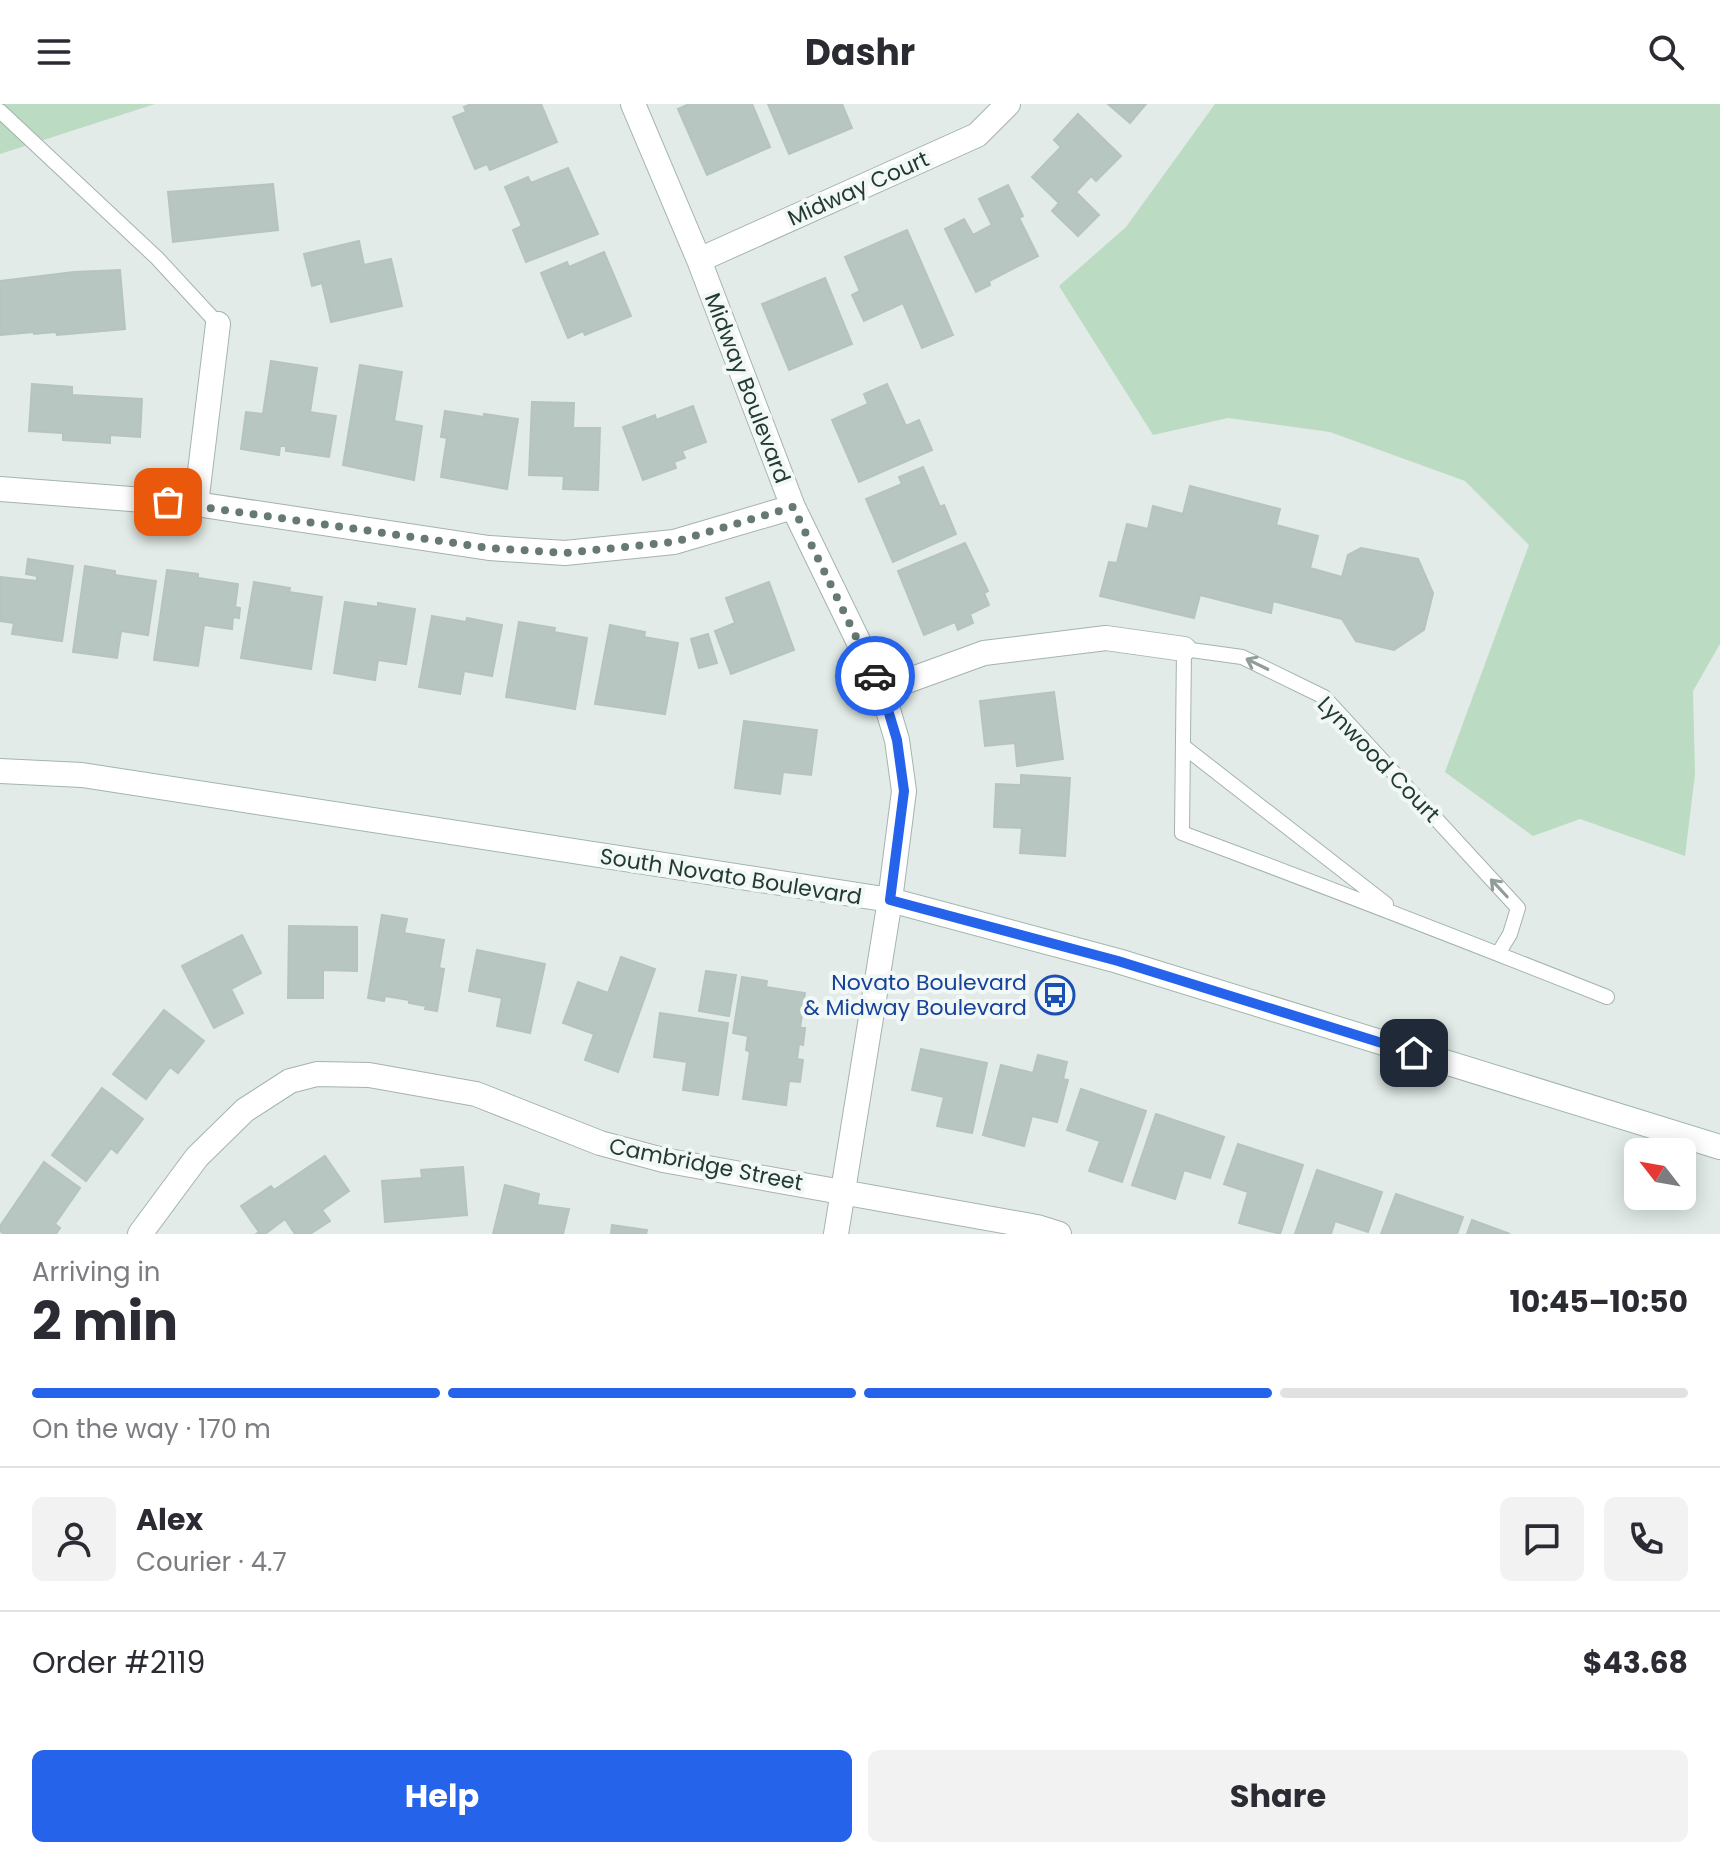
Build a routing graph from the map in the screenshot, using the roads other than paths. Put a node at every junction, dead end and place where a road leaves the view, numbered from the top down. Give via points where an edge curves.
1 (633, 104) edge
2 (1008, 104) edge
3 (0, 111) edge
4 (699, 260) junction
5 (218, 324) joint
6 (0, 489) edge
7 (196, 504) junction
8 (793, 507) junction
9 (1184, 649) junction
10 (882, 690) junction
11 (1183, 746) junction
12 (0, 771) edge
13 (890, 900) junction
14 (1399, 914) junction
15 (1498, 954) junction
16 (1607, 997) dead end
17 (1720, 1147) edge
18 (842, 1191) junction
19 (140, 1234) edge
20 (836, 1234) edge
21 (1059, 1234) edge

1 - 4 street, Midway Boulevard
2 - 4 street, Midway Court via 977,135
3 - 5 lane via 157,258
4 - 8 street, Midway Boulevard
5 - 7 street
6 - 7 street
7 - 8 street via 489,548 565,553 674,542
8 - 10 street, Midway Boulevard
9 - 10 street, Lynwood Court via 1106,638 984,653
9 - 11 lane
15 -> 9 lane, Lynwood Court via 1518,908 1324,697 1242,657
10 - 13 street, Midway Boulevard via 897,740 904,791
11 - 14 lane
11 - 14 lane via 1182,833
12 - 13 street, South Novato Boulevard via 82,775
13 - 17 street, South Novato Boulevard via 1118,961
13 - 18 street, Midway Boulevard
14 - 15 lane
15 - 16 lane
18 - 19 street, Cambridge Street via 600,1143 476,1094 369,1075 317,1074 290,1081 245,1110 197,1157
18 - 20 street, Midway Boulevard
18 - 21 street, Cambridge Street

